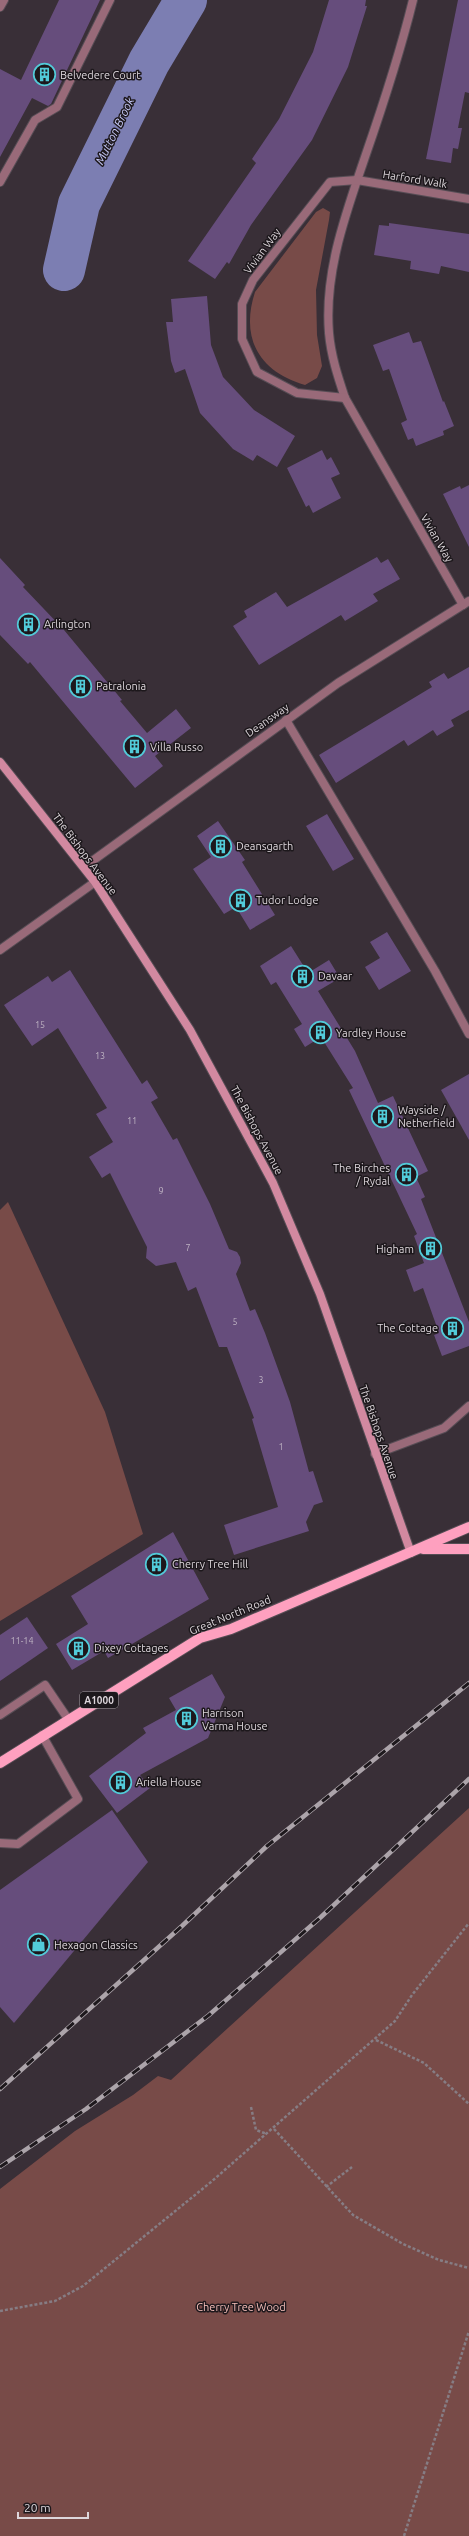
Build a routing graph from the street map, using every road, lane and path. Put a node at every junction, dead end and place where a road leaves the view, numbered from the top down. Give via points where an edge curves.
1 (4, 0) edge
2 (110, 0) edge
3 (413, 0) edge
4 (0, 7) edge
5 (358, 180) junction
6 (0, 182) edge
7 (469, 199) edge
8 (345, 398) junction
9 (466, 603) edge
10 (286, 720) junction
11 (0, 762) edge
12 (84, 867) junction
13 (94, 882) junction
14 (0, 950) edge
15 (469, 1034) edge
16 (469, 1406) edge
17 (374, 1454) junction
18 (469, 1526) edge
19 (469, 1549) edge
20 (415, 1551) junction
21 (0, 1715) edge
22 (68, 1719) junction
23 (42, 1735) junction
24 (0, 1763) edge
25 (0, 1843) edge
26 (469, 1923) edge
27 (376, 2040) junction
28 (469, 2104) edge
29 (251, 2107) dead end
30 (274, 2129) junction
31 (268, 2134) junction
32 (352, 2167) dead end
33 (326, 2187) junction
34 (469, 2268) edge
35 (0, 2311) edge
36 (469, 2331) edge
37 (404, 2536) edge

1 - 4 street
2 - 6 street via 57,107 34,120
3 - 5 street, Vivian Way via 401,50
5 - 7 street, Harford Walk
5 - 8 street, Vivian Way via 342,224 330,291 329,333 333,360
5 - 8 street, Vivian Way via 330,182 253,280 242,304 242,339 256,372 297,393
8 - 9 street, Vivian Way
9 - 10 street, Deansway via 338,683
10 - 12 street, Deansway
10 - 15 street via 435,971
11 - 12 street, The Bishops Avenue
12 - 13 street, The Bishops Avenue
13 - 14 street
13 - 17 street, The Bishops Avenue via 190,1030 273,1183 320,1294
16 - 17 street via 444,1428
17 - 20 street, The Bishops Avenue
18 - 20 main road, Great North Road / A1000
19 - 20 main road, Great North Road / A1000
20 - 22 main road, Great North Road / A1000 via 231,1629 200,1638
21 - 22 street via 45,1685
22 - 23 main road, Great North Road / A1000
23 - 24 main road, Great North Road / A1000
23 - 25 street via 78,1799 18,1844
26 - 27 path via 412,1995 395,2021
27 - 28 path via 424,2063
27 - 30 path
29 - 31 path via 256,2130
30 - 31 path
30 - 33 path
31 - 35 path via 83,2286 55,2301
32 - 33 path
33 - 34 path via 353,2214 403,2244 439,2260
36 - 37 path

